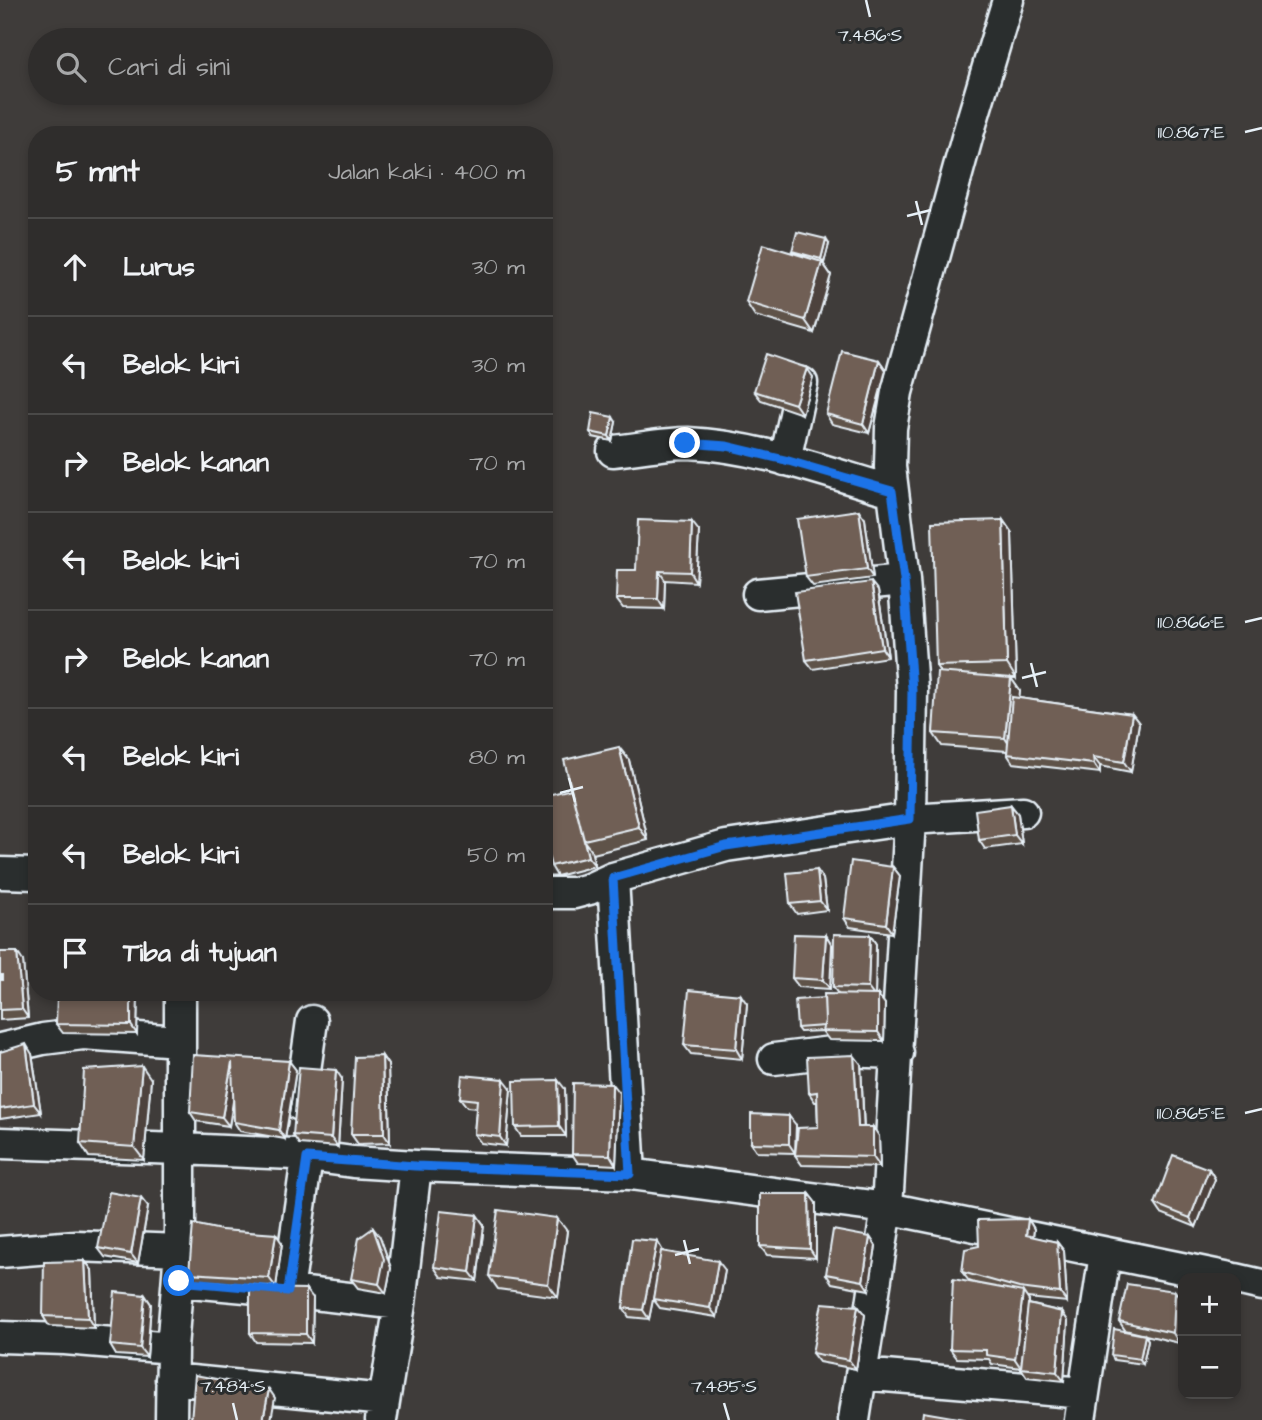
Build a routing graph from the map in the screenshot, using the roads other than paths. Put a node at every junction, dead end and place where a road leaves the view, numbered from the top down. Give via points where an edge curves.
1 (1008, 0) edge
2 (802, 383) edge
3 (613, 451) dead end
4 (785, 460) junction
5 (892, 491) junction
6 (904, 580) junction
7 (758, 594) dead end
8 (1023, 812) dead end
9 (910, 819) junction
10 (0, 873) edge
11 (28, 874) edge
12 (613, 878) junction
13 (553, 893) edge
14 (180, 1001) edge
15 (312, 1021) dead end
16 (179, 1041) junction
17 (0, 1049) edge
18 (898, 1053) junction
19 (774, 1059) dead end
20 (352, 1132) edge
21 (0, 1143) edge
22 (181, 1149) junction
23 (301, 1156) junction
24 (353, 1162) junction
25 (415, 1166) junction
26 (630, 1174) junction
27 (887, 1208) junction
28 (180, 1250) junction
29 (0, 1252) edge
30 (1105, 1254) junction
31 (1204, 1273) edge
32 (1241, 1280) edge
33 (179, 1281) junction
34 (1262, 1284) edge
35 (288, 1291) junction
36 (400, 1304) junction
37 (0, 1338) edge
38 (172, 1348) junction
39 (861, 1374) junction
40 (171, 1379) junction
41 (1082, 1406) edge
42 (382, 1410) edge
43 (171, 1420) edge
44 (854, 1420) edge

1 - 5 street via 897,392 890,445
2 - 4 street
3 - 4 street via 685,443 727,446
4 - 5 street
5 - 6 street
6 - 7 street
6 - 9 street via 912,690
8 - 9 street
9 - 12 street via 726,846
9 - 18 street
10 - 11 street
12 - 13 street via 574,893
12 - 26 street
14 - 16 street
15 - 23 street
16 - 17 street via 83,1034
16 - 22 street
18 - 19 street via 841,1051
18 - 27 street
20 - 24 street
21 - 22 street
22 - 23 street
22 - 28 street
23 - 24 street
23 - 35 street
24 - 25 street
25 - 26 street
25 - 36 street
26 - 27 street
27 - 30 street
27 - 39 street
28 - 29 street via 76,1246
28 - 33 street
30 - 31 street
30 - 41 street
32 - 34 street
33 - 35 street
33 - 38 street
35 - 36 street
36 - 42 street
37 - 38 street
38 - 40 street
39 - 41 street
39 - 44 street
40 - 42 street
40 - 43 street

